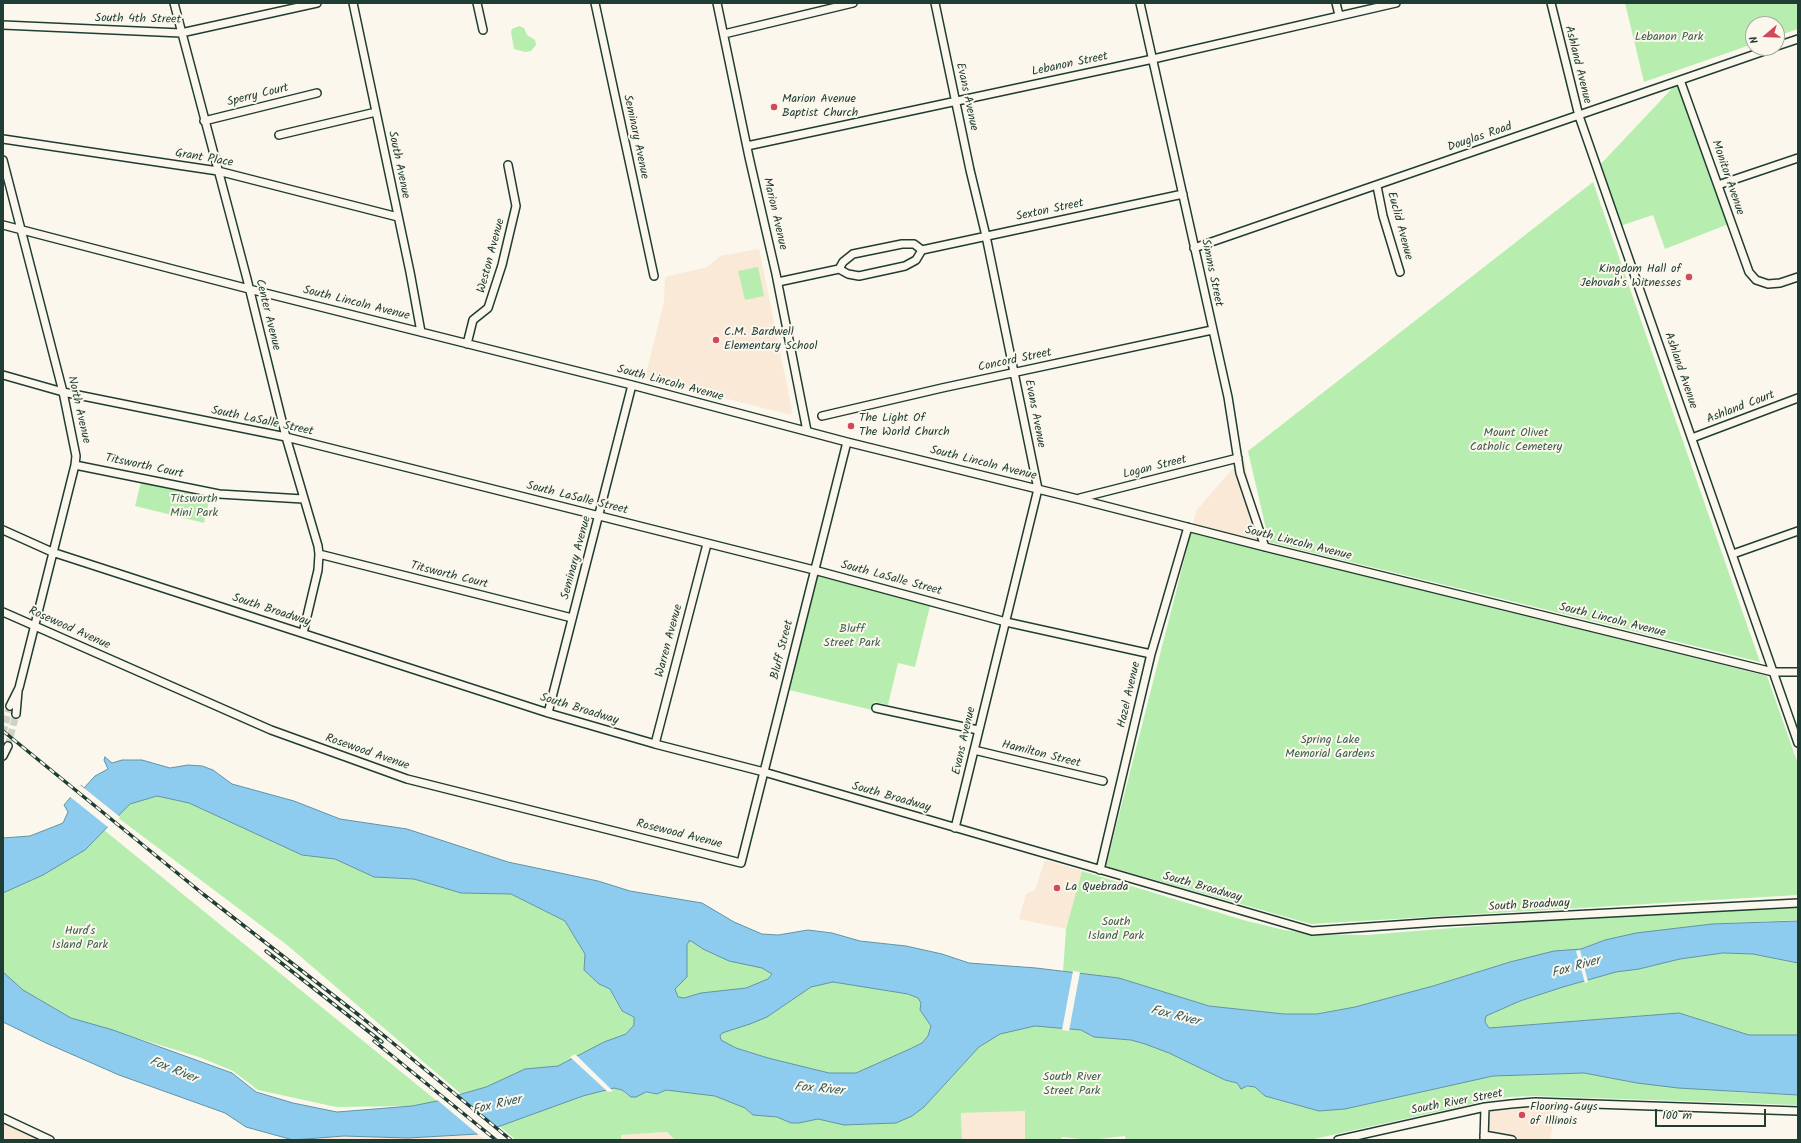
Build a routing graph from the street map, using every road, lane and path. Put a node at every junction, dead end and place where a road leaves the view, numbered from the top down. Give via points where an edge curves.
1 (174, 3) edge
2 (317, 3) edge
3 (353, 3) edge
4 (477, 3) edge
5 (595, 3) edge
6 (717, 3) edge
7 (853, 3) edge
8 (935, 3) edge
9 (1140, 3) edge
10 (1336, 3) edge
11 (1396, 3) edge
12 (1551, 3) edge
13 (1339, 15) junction
14 (3, 25) edge
15 (483, 30) dead end
16 (181, 33) junction
17 (724, 34) junction
18 (1798, 39) edge
19 (1785, 43) edge
20 (1750, 56) edge
21 (1153, 58) junction
22 (1680, 80) junction
23 (317, 92) dead end
24 (955, 102) junction
25 (376, 112) junction
26 (1578, 116) junction
27 (204, 121) junction
28 (279, 135) dead end
29 (3, 139) edge
30 (747, 146) junction
31 (1798, 158) edge
32 (3, 160) edge
33 (508, 166) dead end
34 (218, 171) junction
35 (1718, 185) junction
36 (1377, 186) junction
37 (1183, 194) junction
38 (398, 217) junction
39 (3, 225) edge
40 (21, 229) junction
41 (986, 236) junction
42 (1194, 248) junction
43 (922, 250) junction
44 (839, 269) junction
45 (1400, 272) dead end
46 (654, 276) dead end
47 (1798, 277) edge
48 (778, 282) junction
49 (249, 289) junction
50 (1212, 330) junction
51 (420, 332) junction
52 (467, 344) junction
53 (1015, 373) junction
54 (3, 375) edge
55 (632, 385) junction
56 (63, 392) junction
57 (1798, 398) edge
58 (822, 416) dead end
59 (807, 431) junction
60 (286, 437) junction
61 (1692, 438) junction
62 (847, 442) junction
63 (1238, 458) junction
64 (76, 465) junction
65 (1038, 489) junction
66 (1078, 499) junction
67 (303, 500) junction
68 (599, 516) junction
69 (1188, 527) junction
70 (3, 530) edge
71 (1798, 531) edge
72 (707, 544) junction
73 (1265, 547) junction
74 (52, 552) junction
75 (319, 554) junction
76 (1733, 554) junction
77 (814, 570) junction
78 (3, 612) edge
79 (572, 618) junction
80 (1006, 622) junction
81 (35, 626) junction
82 (303, 633) junction
83 (1151, 654) junction
84 (1773, 672) junction
85 (1798, 672) edge
86 (18, 688) junction
87 (10, 706) tunnel mouth
88 (876, 708) dead end
89 (548, 713) junction
90 (16, 714) tunnel mouth
91 (978, 730) junction
92 (1798, 743) edge
93 (655, 744) junction
94 (8, 746) tunnel mouth
95 (974, 750) junction
96 (3, 756) edge
97 (764, 772) junction
98 (1103, 781) dead end
99 (955, 828) junction
100 (741, 863) joint
101 (1100, 870) junction
102 (1798, 902) edge
103 (1485, 1107) junction
104 (1798, 1111) edge
105 (3, 1118) edge
106 (1484, 1137) edge
107 (50, 1140) edge
108 (1338, 1140) edge
109 (1512, 1140) edge

1 - 16 street, Center Avenue
2 - 16 street, South 4th Street
3 - 25 street, South Avenue
4 - 15 street
5 - 46 street, Seminary Avenue
6 - 17 street, Marion Avenue
7 - 17 street
8 - 24 street, Evans Avenue
9 - 21 street, Simms Street
10 - 13 street
11 - 13 street, Lebanon Street
12 - 26 street, Ashland Avenue
13 - 21 street, Lebanon Street
14 - 16 street, South 4th Street
16 - 27 street, Center Avenue
17 - 30 street, Marion Avenue
18 - 19 street
20 - 22 street, Douglas Road
21 - 24 street, Lebanon Street
21 - 37 street, Simms Street
22 - 26 street, Douglas Road
22 - 35 street, Monitor Avenue
23 - 27 street, Sperry Court
24 - 30 street, Lebanon Street
24 - 41 street, Evans Avenue
25 - 28 street
25 - 38 street, South Avenue
26 - 36 street, Douglas Road
26 - 61 street, Ashland Avenue
27 - 34 street, Center Avenue
29 - 34 street, Grant Place
30 - 48 street, Marion Avenue
31 - 35 street
32 - 40 street, North Avenue
33 - 52 street, Weston Avenue via 516,206 506,250 488,308 473,320
34 - 38 street, Grant Place
34 - 49 street, Center Avenue
35 - 47 street, Monitor Avenue via 1746,267 1756,280 1774,284
36 - 42 street, Douglas Road
36 - 45 street, Euclid Avenue
37 - 41 street, Sexton Street
37 - 42 street, Simms Street
38 - 51 street, South Avenue
39 - 40 street, South Lincoln Avenue
40 - 49 street, South Lincoln Avenue
40 - 56 street, North Avenue
41 - 43 street, Sexton Street
41 - 53 street, Evans Avenue
42 - 50 street, Simms Street
43 - 44 street via 916,260 905,266 867,275 848,274
43 - 44 street via 914,244 902,244 853,254
44 - 48 street
48 - 59 street, Marion Avenue
49 - 51 street, South Lincoln Avenue
49 - 60 street, Center Avenue
50 - 53 street, Concord Street
50 - 63 street, Simms Street via 1228,396
51 - 52 street, South Lincoln Avenue
52 - 55 street, South Lincoln Avenue
53 - 58 street, Concord Street
53 - 65 street, Evans Avenue
54 - 56 street, South LaSalle Street
55 - 59 street, South Lincoln Avenue
55 - 68 street, Seminary Avenue
56 - 60 street, South LaSalle Street
56 - 64 street, North Avenue via 75,445
57 - 61 street, Ashland Court
59 - 62 street, South Lincoln Avenue
60 - 67 street, Center Avenue
60 - 68 street, South LaSalle Street
61 - 76 street, Ashland Avenue
62 - 65 street, South Lincoln Avenue
62 - 77 street, Bluff Street
63 - 66 street, Logan Street
63 - 73 street, Simms Street via 1240,473
64 - 67 street, Titsworth Court via 219,494
64 - 74 street, North Avenue
65 - 66 street, South Lincoln Avenue
65 - 80 street, Evans Avenue
66 - 69 street, South Lincoln Avenue
67 - 75 street, Center Avenue
68 - 72 street, South LaSalle Street
68 - 79 street, Seminary Avenue
69 - 73 street, South Lincoln Avenue
69 - 83 street, Hazel Avenue
70 - 74 street, South Broadway
71 - 76 street
72 - 77 street, South LaSalle Street
72 - 93 street, Warren Avenue
73 - 84 street, South Lincoln Avenue
74 - 81 street, North Avenue
74 - 82 street, South Broadway
75 - 79 street, Titsworth Court
75 - 82 street, Center Avenue via 318,570
76 - 84 street, Ashland Avenue
77 - 80 street, South LaSalle Street
77 - 97 street, Bluff Street
78 - 81 street, Rosewood Avenue
79 - 89 street, Seminary Avenue
80 - 83 street, South LaSalle Street
80 - 91 street, Evans Avenue
81 - 86 street, North Avenue
81 - 100 street, Rosewood Avenue via 272,730 407,779
82 - 89 street, South Broadway
83 - 101 street, Hazel Avenue
84 - 85 street, South Lincoln Avenue
84 - 92 street, Ashland Avenue
86 - 87 street, North Avenue
86 - 90 street, North Avenue
88 - 91 street
89 - 93 street, South Broadway
91 - 95 street, Evans Avenue
93 - 97 street, South Broadway
94 - 96 street
95 - 98 street, Hamilton Street
95 - 99 street, Evans Avenue
97 - 99 street, South Broadway
97 - 100 street, Bluff Street
99 - 101 street, South Broadway
101 - 102 street, South Broadway via 1312,931
103 - 104 street, South River Street via 1535,1102
103 - 106 street
103 - 108 street, South River Street
105 - 107 street
106 - 109 street

